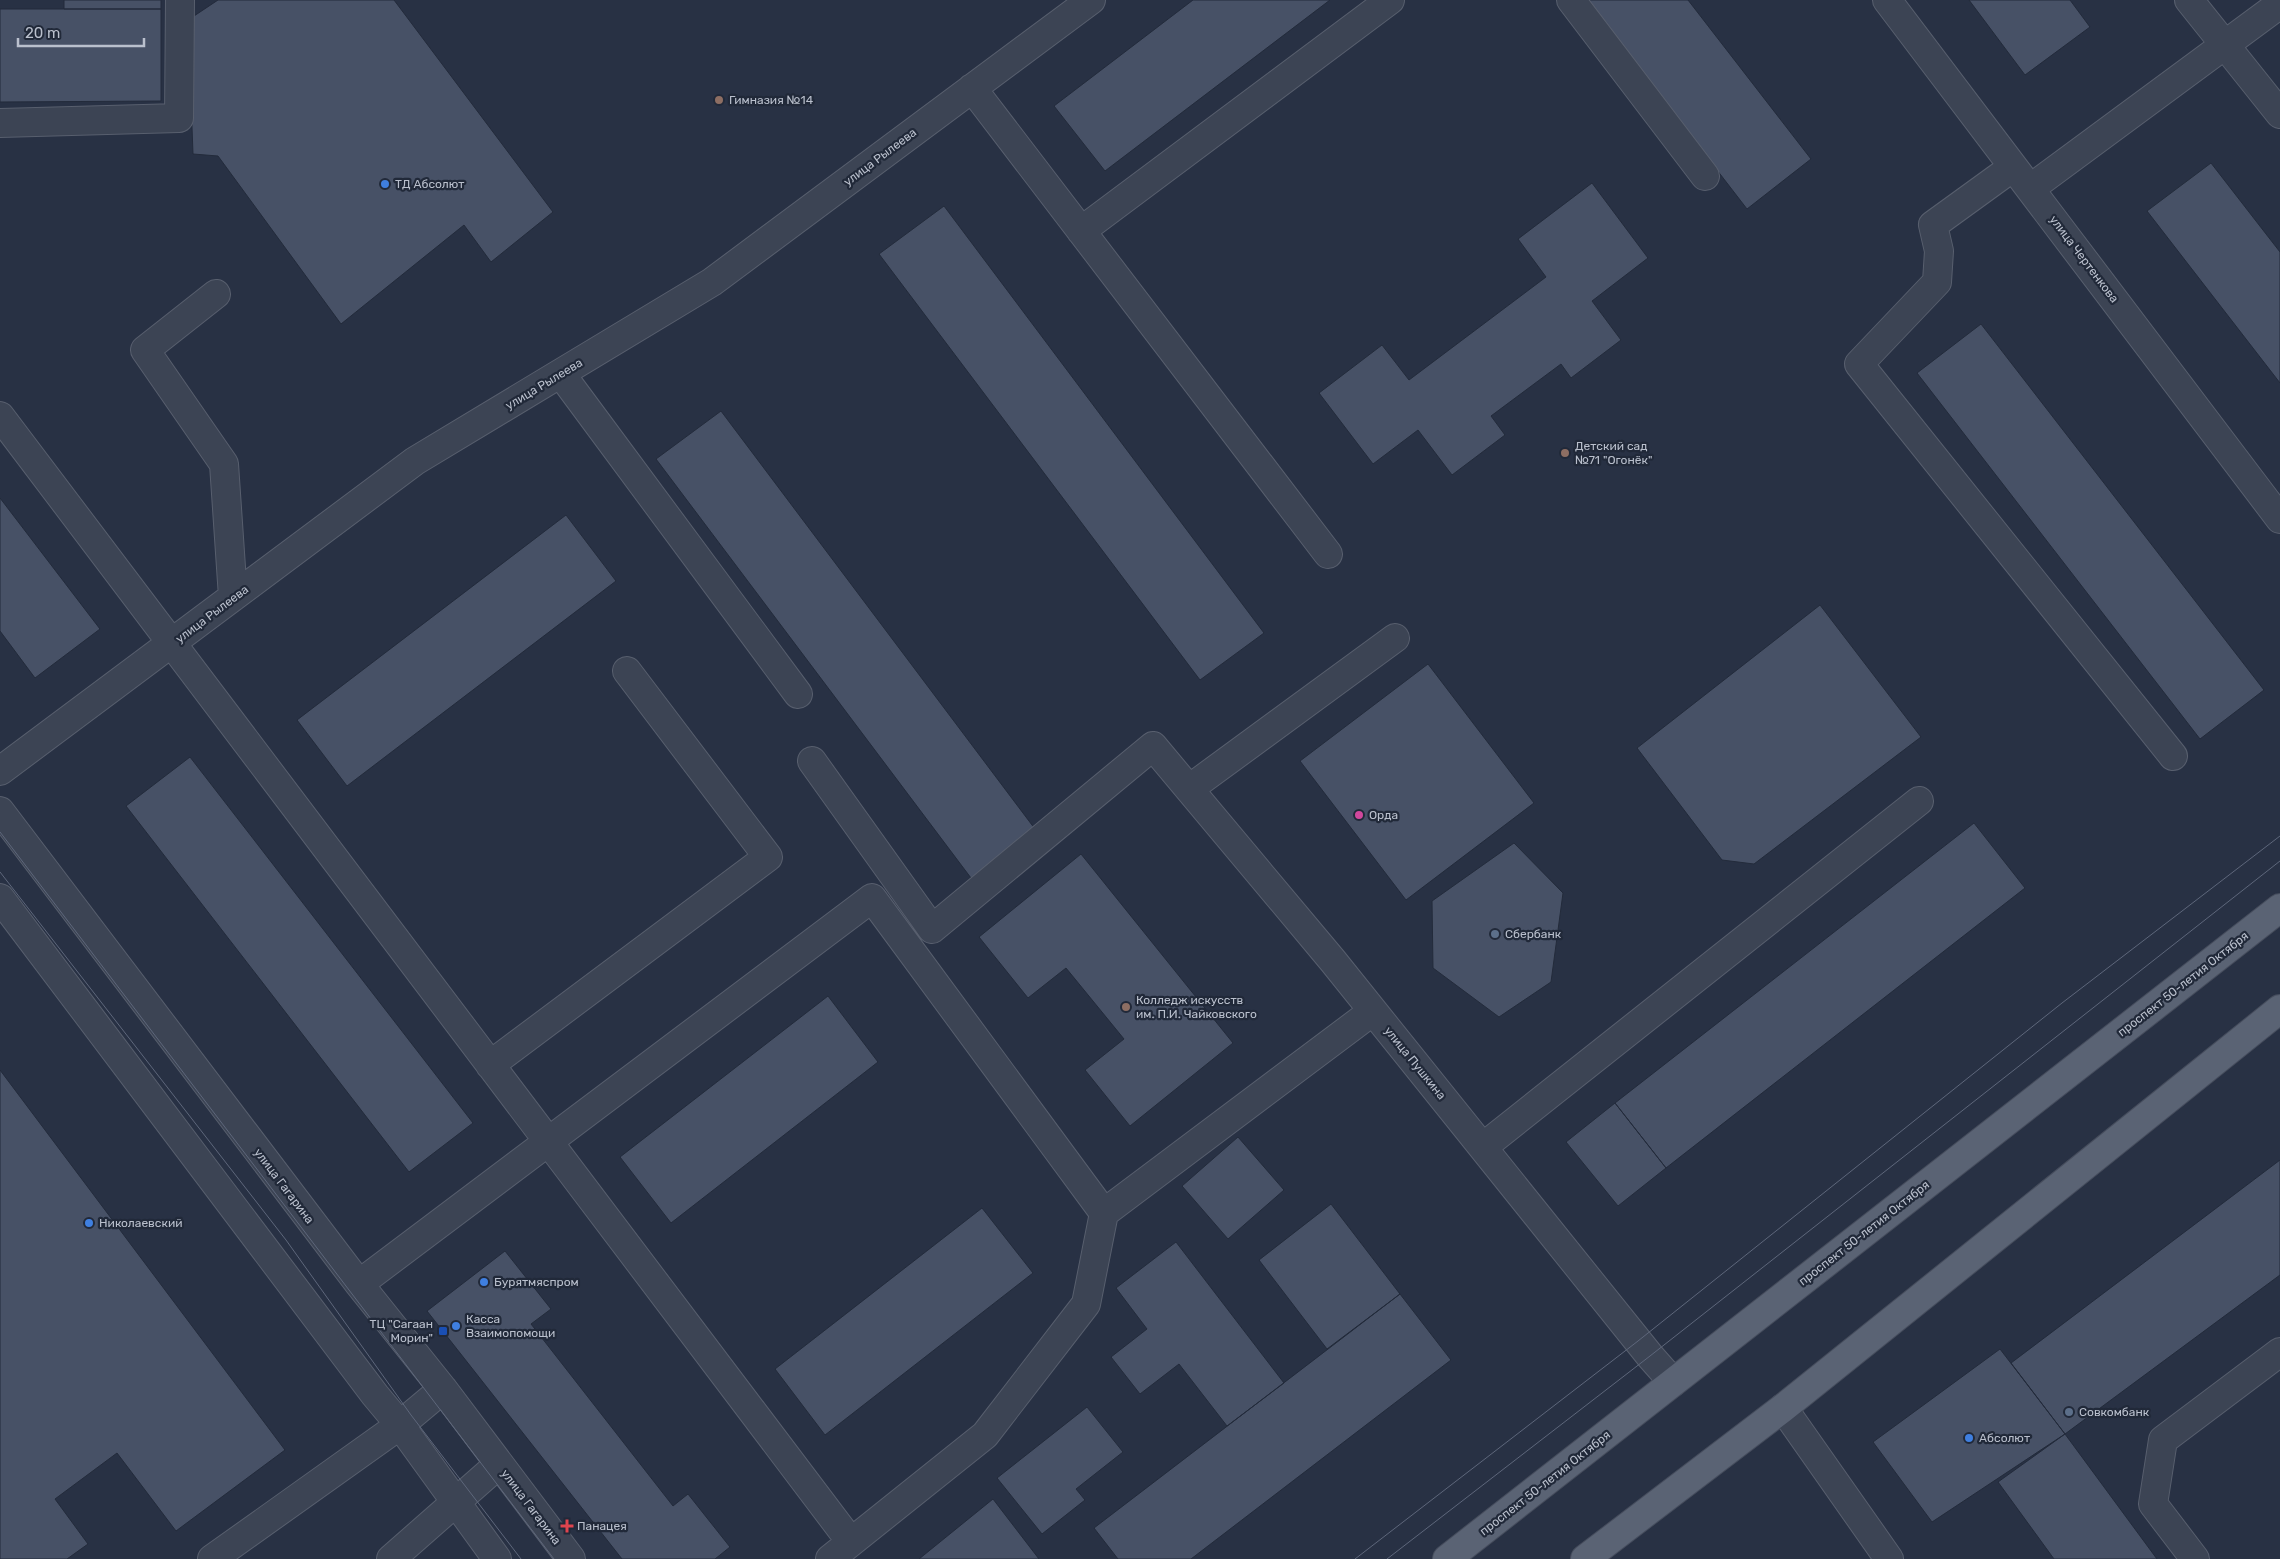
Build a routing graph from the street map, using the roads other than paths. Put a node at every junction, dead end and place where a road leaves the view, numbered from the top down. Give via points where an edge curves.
1 (180, 0) edge
2 (1091, 0) edge
3 (1390, 0) edge
4 (1571, 0) edge
5 (1887, 0) edge
6 (2189, 0) edge
7 (2280, 4) edge
8 (2225, 45) junction
9 (972, 88) junction
10 (2280, 114) edge
11 (0, 123) edge
12 (2012, 167) junction
13 (1704, 176) dead end
14 (2031, 188) junction
15 (1081, 231) junction
16 (216, 294) dead end
17 (561, 374) junction
18 (0, 416) edge
19 (2280, 519) edge
20 (1328, 554) dead end
21 (233, 597) junction
22 (1395, 638) dead end
23 (172, 644) junction
24 (627, 671) dead end
25 (798, 694) dead end
26 (2173, 756) dead end
27 (812, 760) dead end
28 (0, 771) edge
29 (1189, 789) junction
30 (1920, 801) dead end
31 (0, 811) edge
32 (0, 898) edge
33 (2280, 908) edge
34 (2280, 1009) edge
35 (1373, 1010) junction
36 (490, 1065) junction
37 (548, 1142) junction
38 (1483, 1148) junction
39 (1104, 1214) junction
40 (359, 1284) junction
41 (2280, 1352) edge
42 (1673, 1382) junction
43 (443, 1389) junction
44 (1783, 1408) junction
45 (400, 1425) junction
46 (499, 1464) junction
47 (455, 1501) junction
48 (851, 1542) junction
49 (212, 1559) edge
50 (391, 1559) edge
51 (497, 1559) edge
52 (571, 1559) edge
53 (830, 1559) edge
54 (1448, 1559) edge
55 (1585, 1559) edge
56 (1889, 1559) edge
57 (2195, 1559) edge

1 - 11 street via 179,118
2 - 9 street, улица Рылеева
3 - 15 street
4 - 13 street
5 - 12 street, улица Чертенкова
6 - 8 street
7 - 8 street
8 - 10 street
8 - 14 street
9 - 15 street
9 - 17 street, улица Рылеева via 712,282
12 - 14 street, улица Чертенкова
12 - 26 street via 1933,225 1939,251 1937,282 1858,364
14 - 19 street, улица Чертенкова
15 - 20 street
16 - 21 street via 145,350 224,464
17 - 21 street, улица Рылеева via 415,461
17 - 25 street
18 - 23 street
21 - 23 street, улица Рылеева
22 - 29 street
23 - 28 street, улица Рылеева
23 - 36 street
24 - 36 street via 768,857
27 - 29 street, улица Пушкина via 932,929 1153,746
29 - 35 street, улица Пушкина
30 - 38 street
31 - 40 street, улица Гагарина
32 - 45 street
33 - 42 main road, проспект 50-летия Октября
34 - 44 main road
35 - 38 street, улица Пушкина
35 - 39 street
36 - 37 street
37 - 39 street via 872,898
37 - 40 street
37 - 48 street
38 - 42 street, улица Пушкина
39 - 48 street via 1086,1304 985,1435
40 - 43 street, улица Гагарина
41 - 57 street via 2163,1440 2153,1504
42 - 54 main road, проспект 50-летия Октября
43 - 45 street
43 - 46 street, улица Гагарина
44 - 55 main road
44 - 56 street
45 - 47 street
45 - 49 street
46 - 47 street
46 - 52 street, улица Гагарина
47 - 50 street
47 - 51 street
48 - 53 street

